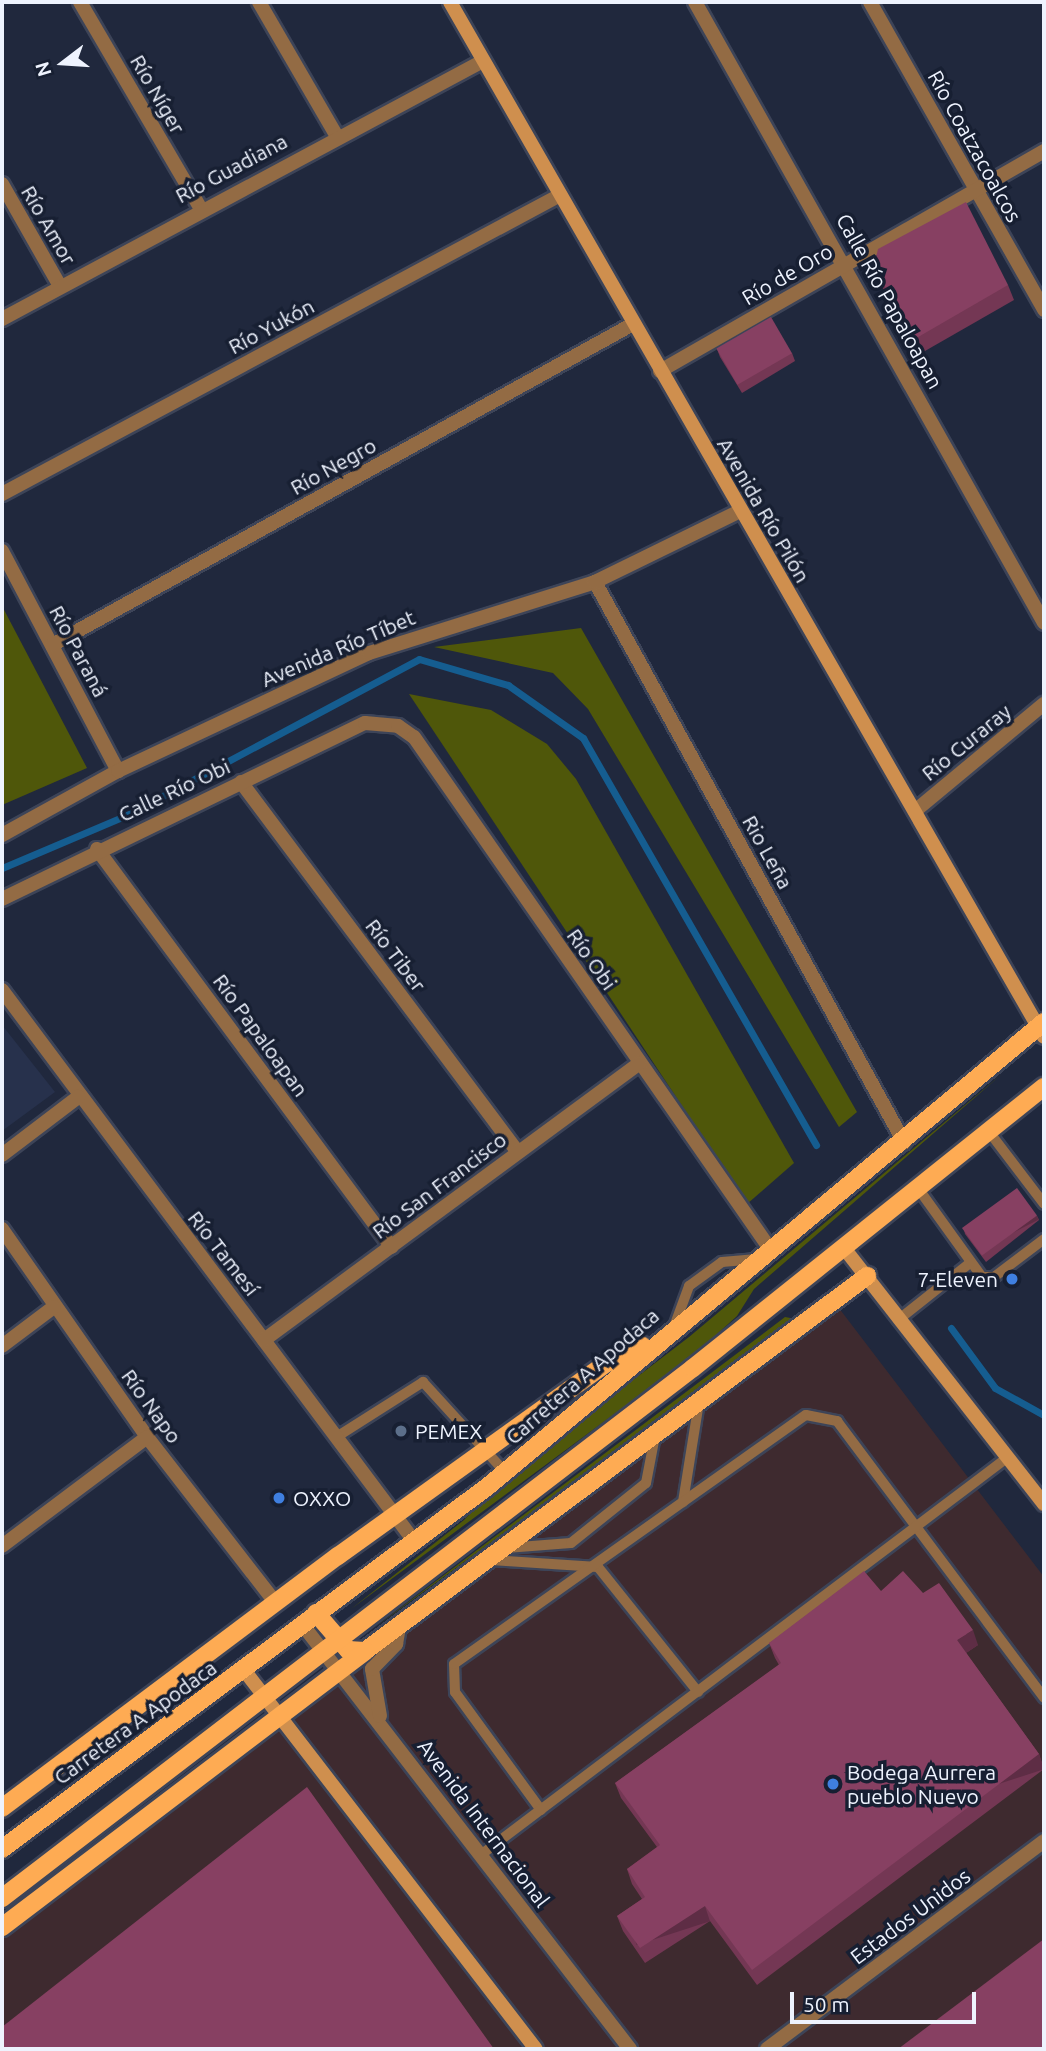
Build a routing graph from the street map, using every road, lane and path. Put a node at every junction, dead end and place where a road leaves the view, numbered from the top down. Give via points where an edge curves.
1 (80, 2) edge
2 (259, 2) edge
3 (450, 2) edge
4 (695, 2) edge
5 (870, 2) edge
6 (483, 61) junction
7 (336, 135) junction
8 (1044, 151) edge
9 (2, 184) edge
10 (976, 191) junction
11 (560, 195) junction
12 (200, 207) junction
13 (846, 265) junction
14 (60, 286) junction
15 (1044, 310) edge
16 (2, 319) edge
17 (633, 324) junction
18 (660, 372) junction
19 (2, 494) edge
20 (740, 511) junction
21 (2, 551) edge
22 (596, 582) junction
23 (1044, 623) edge
24 (52, 645) junction
25 (1044, 704) edge
26 (365, 723) joint
27 (118, 771) junction
28 (241, 782) junction
29 (915, 811) junction
30 (2, 835) edge
31 (97, 849) junction
32 (2, 899) edge
33 (2, 990) edge
34 (1042, 1029) edge
35 (639, 1064) junction
36 (1044, 1087) edge
37 (78, 1097) junction
38 (990, 1133) junction
39 (904, 1142) junction
40 (518, 1152) junction
41 (2, 1156) edge
42 (920, 1191) junction
43 (1044, 1204) edge
44 (2, 1229) edge
45 (1044, 1239) edge
46 (768, 1246) junction
47 (391, 1247) junction
48 (844, 1248) junction
49 (970, 1263) junction
50 (867, 1276) junction
51 (54, 1307) junction
52 (898, 1320) junction
53 (670, 1330) junction
54 (264, 1340) junction
55 (2, 1346) edge
56 (699, 1402) junction
57 (338, 1436) junction
58 (655, 1436) junction
59 (147, 1437) junction
60 (487, 1450) junction
61 (1008, 1457) junction
62 (505, 1472) junction
63 (683, 1502) junction
64 (1044, 1504) edge
65 (395, 1515) junction
66 (914, 1527) junction
67 (414, 1541) junction
68 (2, 1546) edge
69 (506, 1548) junction
70 (491, 1560) junction
71 (598, 1567) junction
72 (275, 1602) junction
73 (309, 1619) junction
74 (398, 1627) junction
75 (332, 1646) junction
76 (366, 1651) junction
77 (244, 1670) junction
78 (341, 1672) junction
79 (698, 1692) junction
80 (267, 1698) junction
81 (1044, 1698) edge
82 (280, 1716) junction
83 (388, 1733) junction
84 (2, 1808) edge
85 (541, 1810) junction
86 (1044, 1841) edge
87 (2, 1849) edge
88 (482, 1854) junction
89 (2, 1898) edge
90 (2, 1927) edge
91 (536, 2049) edge
92 (630, 2049) edge
93 (766, 2049) edge

1 - 12 street, Río Níger
2 - 7 street
3 - 6 main road, Avenida Río Pilón
4 - 13 street, Calle Río Papaloapan
5 - 10 street, Río Coatzacoalcos
6 - 7 street, Río Guadiana
6 - 11 main road, Avenida Río Pilón
7 - 12 street, Río Guadiana
8 - 10 street, Río de Oro
9 - 14 street, Río Amor
10 - 13 street, Río de Oro
10 - 15 street, Río Coatzacoalcos
11 - 17 main road, Avenida Río Pilón
11 - 19 street, Río Yukón
12 - 14 street, Río Guadiana
13 - 18 street, Río de Oro
13 - 23 street, Calle Río Papaloapan
14 - 16 street, Río Guadiana
17 - 18 main road, Avenida Río Pilón
17 - 24 street, Río Negro
18 - 20 main road, Avenida Río Pilón
20 - 22 street, Avenida Río Tíbet
20 - 29 main road, Avenida Río Pilón
21 - 24 street, Río Paraná
22 - 27 street, Avenida Río Tíbet via 405,638
22 - 39 street, Rio Leña
24 - 27 street, Río Paraná
25 - 29 street, Río Curaray
26 - 28 street, Calle Río Obi
26 - 35 street, Río Obi via 398,726 414,737
27 - 30 street, Avenida Río Tíbet
28 - 31 street, Calle Río Obi
28 - 40 street, Río Tiber
29 - 34 main road, Avenida Río Pilón
31 - 32 street, Calle Río Obi
31 - 47 street, Río Papaloapan
33 - 37 street, Río Tamesí
34 - 39 main road, Carretera A Apodaca
35 - 40 street, Río San Francisco
35 - 46 street, Río Obi
36 - 38 main road
37 - 41 street
37 - 54 street, Río Tamesí
38 - 42 main road
38 - 43 lane
39 - 46 main road, Carretera A Apodaca
40 - 47 street, Río San Francisco
42 - 48 main road
42 - 49 lane
44 - 51 street, Río Napo
45 - 49 lane via 994,1278 982,1277
46 - 53 main road, Carretera A Apodaca
47 - 54 street, Río San Francisco
48 - 50 main road
48 - 75 main road
49 - 52 lane
50 - 52 main road
50 - 56 main road
51 - 55 street
51 - 59 street, Río Napo
52 - 61 main road
53 - 60 main road via 607,1363
53 - 62 main road, Carretera A Apodaca
54 - 57 street, Río Tamesí
56 - 58 main road
56 - 63 lane
57 - 60 lane via 396,1394 423,1382
57 - 65 street, Río Tamesí
58 - 69 main road
58 - 69 lane via 646,1483 571,1543
59 - 68 street
59 - 72 street, Río Napo
60 - 62 lane
60 - 65 main road
61 - 64 main road
61 - 66 lane
62 - 67 main road, Carretera A Apodaca
63 - 66 lane via 791,1420 819,1413 837,1421
63 - 71 lane
65 - 67 street, Río Tamesí
65 - 72 main road
66 - 79 lane
66 - 81 lane
67 - 73 main road, Carretera A Apodaca
69 - 70 main road
70 - 71 lane
70 - 74 main road
71 - 79 lane
71 - 85 lane via 450,1672 455,1692
72 - 84 main road
73 - 75 main road
73 - 77 main road, Carretera A Apodaca
74 - 76 main road
74 - 83 street via 396,1644 372,1668
75 - 76 main road
75 - 78 street, Avenida Internacional
75 - 80 main road
76 - 78 main road
77 - 80 main road
77 - 87 main road, Carretera A Apodaca
78 - 82 main road
78 - 83 street, Avenida Internacional
79 - 85 lane
80 - 82 main road
80 - 89 main road
82 - 90 main road
82 - 91 main road
83 - 88 street, Avenida Internacional
85 - 88 lane
86 - 93 street, Estados Unidos
88 - 92 street, Avenida Internacional

